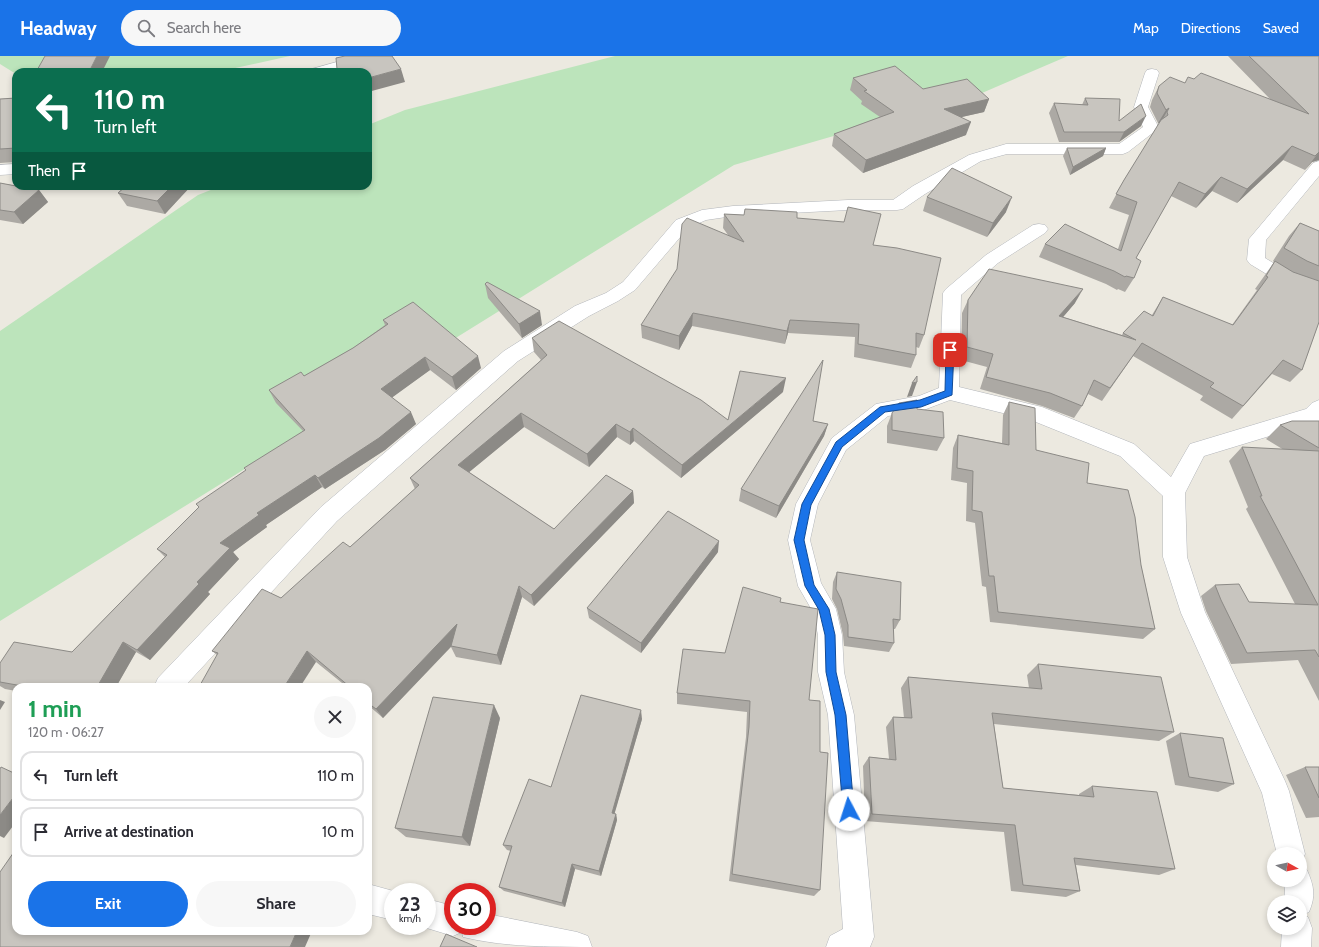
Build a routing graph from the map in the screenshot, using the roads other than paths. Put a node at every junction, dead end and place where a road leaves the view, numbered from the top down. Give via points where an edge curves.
1 (373, 56) edge
2 (332, 68) edge
3 (1152, 73) dead end
4 (1319, 166) edge
5 (12, 169) edge
6 (0, 170) edge
7 (1039, 229) dead end
8 (1319, 292) edge
9 (949, 392) junction
10 (1319, 408) edge
11 (1174, 493) junction
12 (171, 683) edge
13 (1289, 847) edge
14 (372, 900) edge
15 (384, 903) edge
16 (496, 930) edge
17 (1297, 935) edge
18 (577, 947) edge
19 (841, 947) edge
20 (1296, 947) edge

1 - 2 street
3 - 12 street via 1141,107 1152,128 1123,149 1006,149 975,158 897,205 848,204 733,211 702,215 682,224 629,286 582,311 510,356 329,514
4 - 8 street via 1275,222 1258,239 1256,260 1289,280
5 - 6 street
7 - 9 street via 992,259 952,293
9 - 11 street via 1035,413 1127,450
9 - 19 street via 921,403 883,409 839,444 807,504 799,540 810,586 824,609 830,635 831,672 841,715 859,937
10 - 11 street via 1313,414 1197,450
11 - 13 street via 1175,557 1193,613 1275,792
14 - 15 street
16 - 18 street
17 - 20 street

